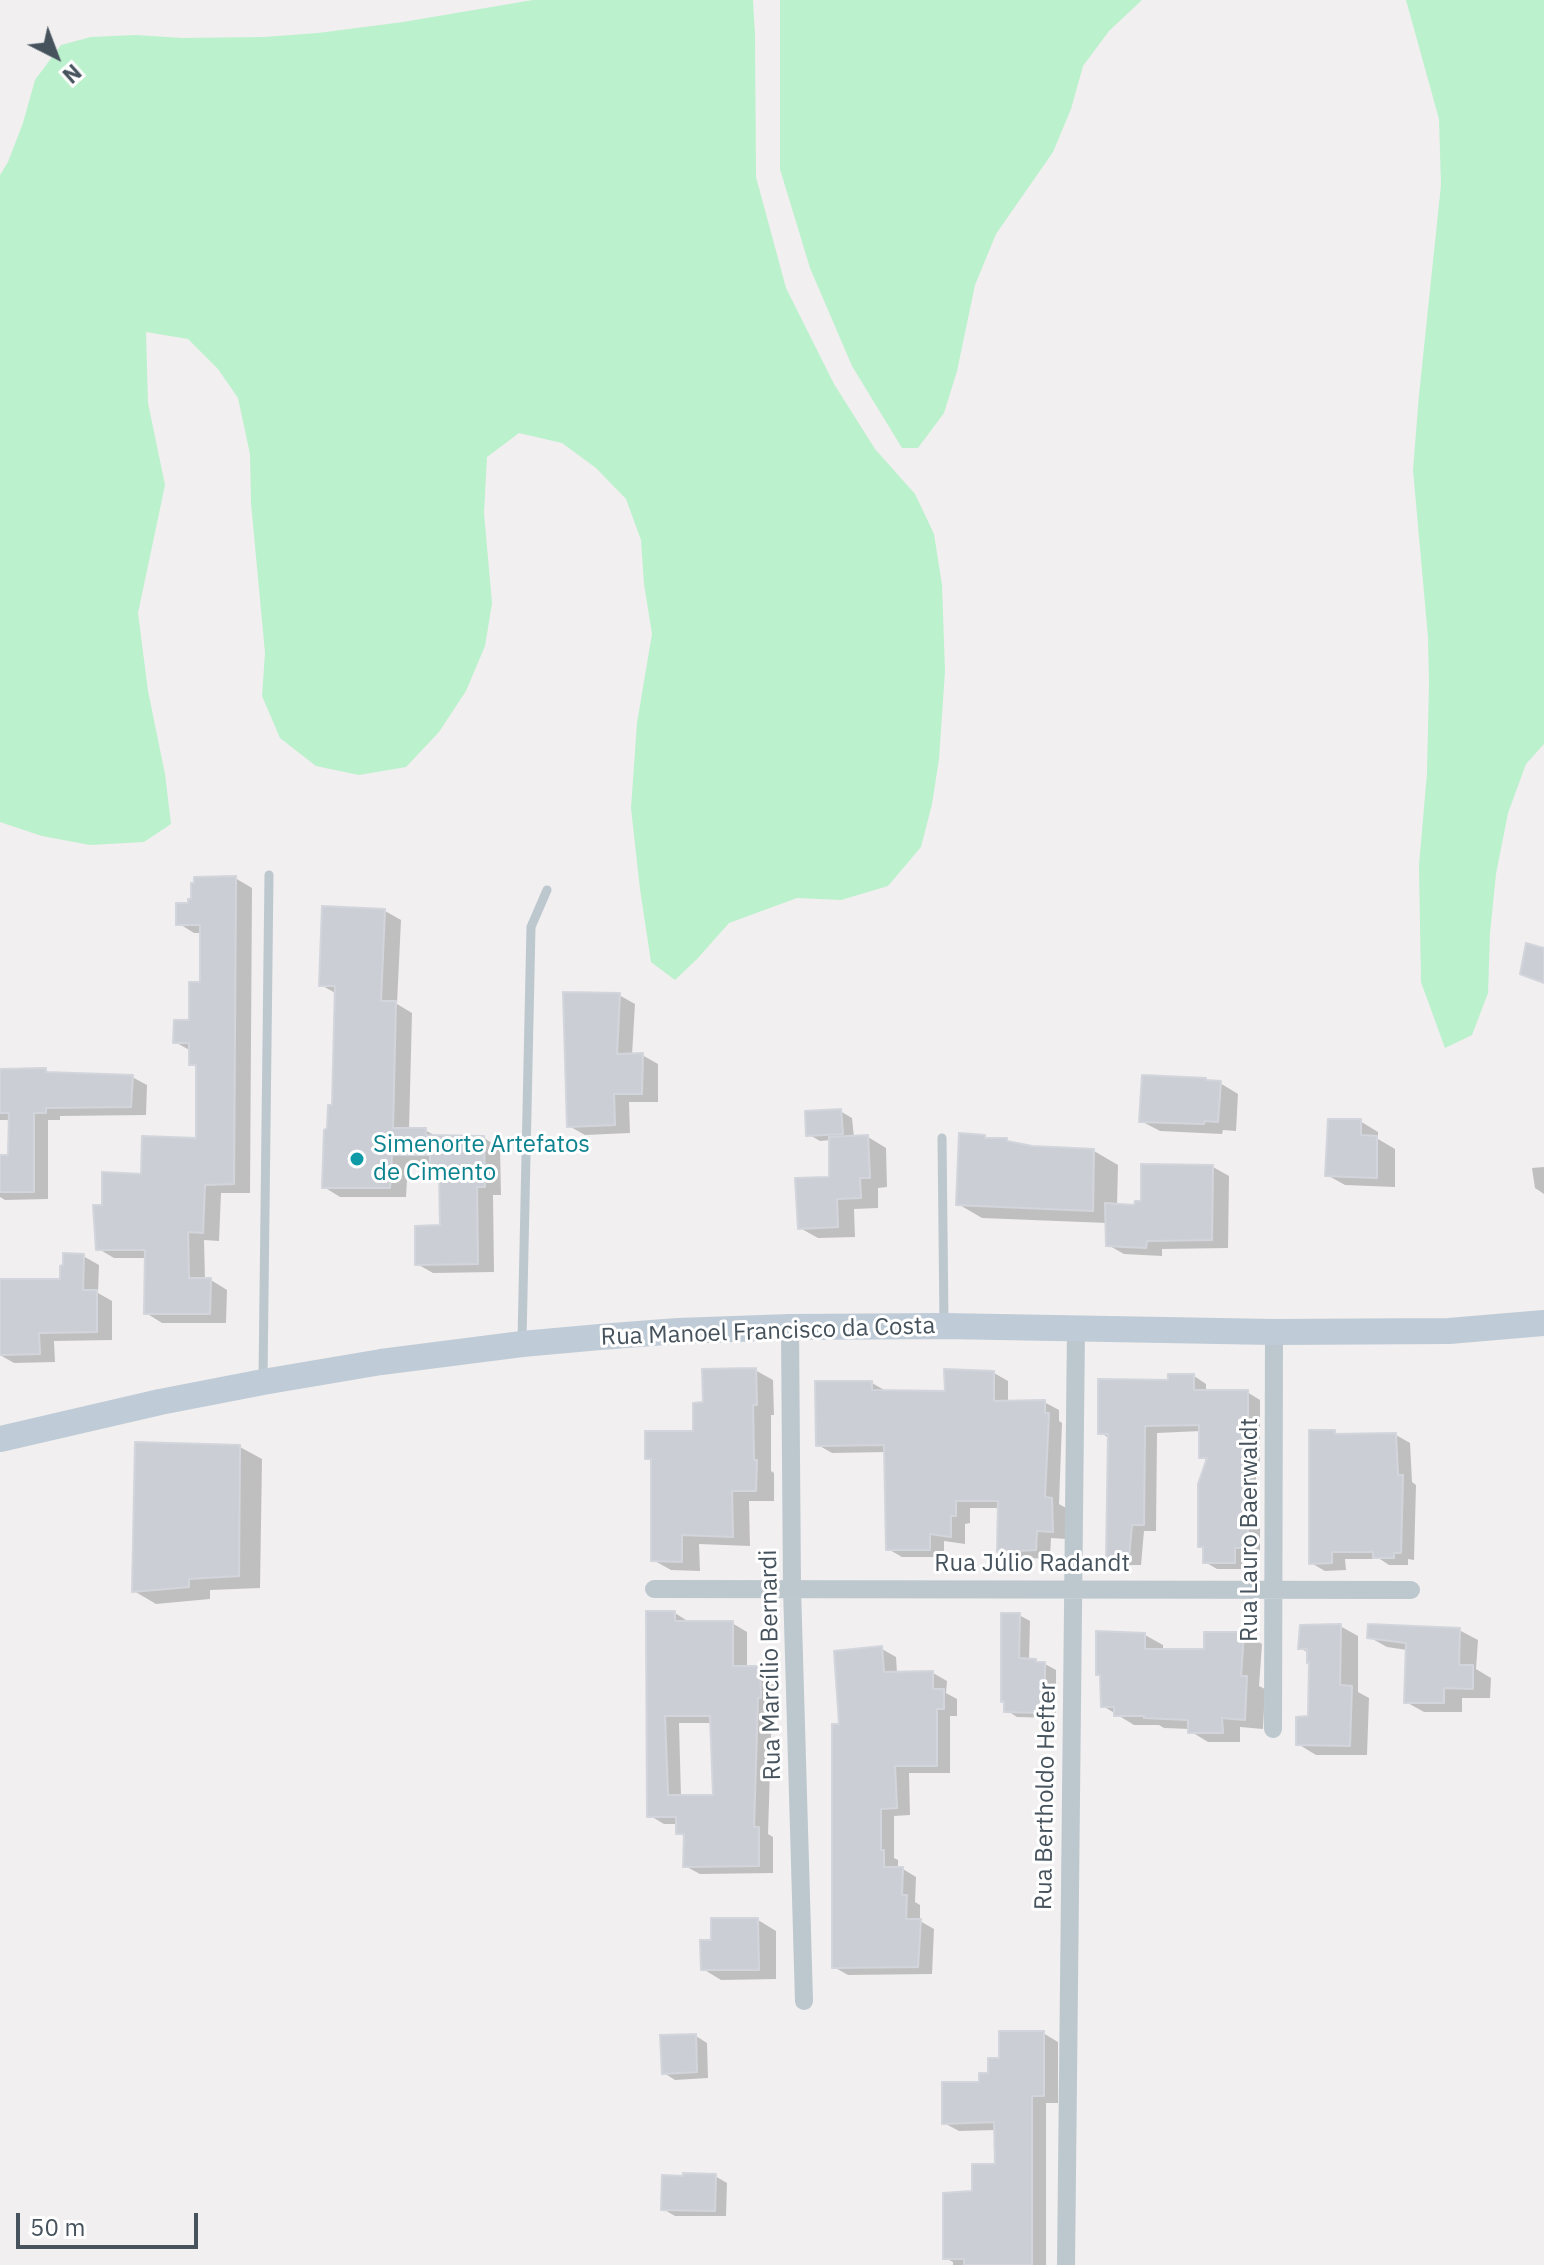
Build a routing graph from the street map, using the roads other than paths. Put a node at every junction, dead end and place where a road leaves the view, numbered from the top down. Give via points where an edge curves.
1 (269, 875) dead end
2 (547, 890) dead end
3 (942, 1138) dead end
4 (1544, 1323) edge
5 (944, 1326) junction
6 (790, 1327) junction
7 (1076, 1328) junction
8 (1274, 1332) junction
9 (522, 1344) junction
10 (263, 1382) junction
11 (0, 1439) edge
12 (792, 1588) junction
13 (654, 1589) dead end
14 (1072, 1589) junction
15 (1274, 1589) junction
16 (1411, 1590) dead end
17 (1273, 1729) dead end
18 (804, 2001) dead end
19 (1066, 2265) edge

1 - 10 lane
2 - 9 lane via 531,927
3 - 5 lane
4 - 8 main road, Rua Manoel Francisco da Costa via 1449,1331
5 - 6 main road, Rua Manoel Francisco da Costa
5 - 7 main road, Rua Manoel Francisco da Costa
6 - 9 main road, Rua Manoel Francisco da Costa
6 - 12 street, Rua Marcílio Bernardi
7 - 8 main road, Rua Manoel Francisco da Costa
7 - 14 street, Rua Bertholdo Hefter
8 - 15 street, Rua Lauro Baerwaldt
9 - 10 main road, Rua Manoel Francisco da Costa
10 - 11 main road, Rua Manoel Francisco da Costa
12 - 13 street, Rua Júlio Radandt
12 - 14 street, Rua Júlio Radandt
12 - 18 street, Rua Marcílio Bernardi
14 - 15 street, Rua Júlio Radandt
14 - 19 street, Rua Bertholdo Hefter
15 - 16 street, Rua Júlio Radandt
15 - 17 street, Rua Lauro Baerwaldt

